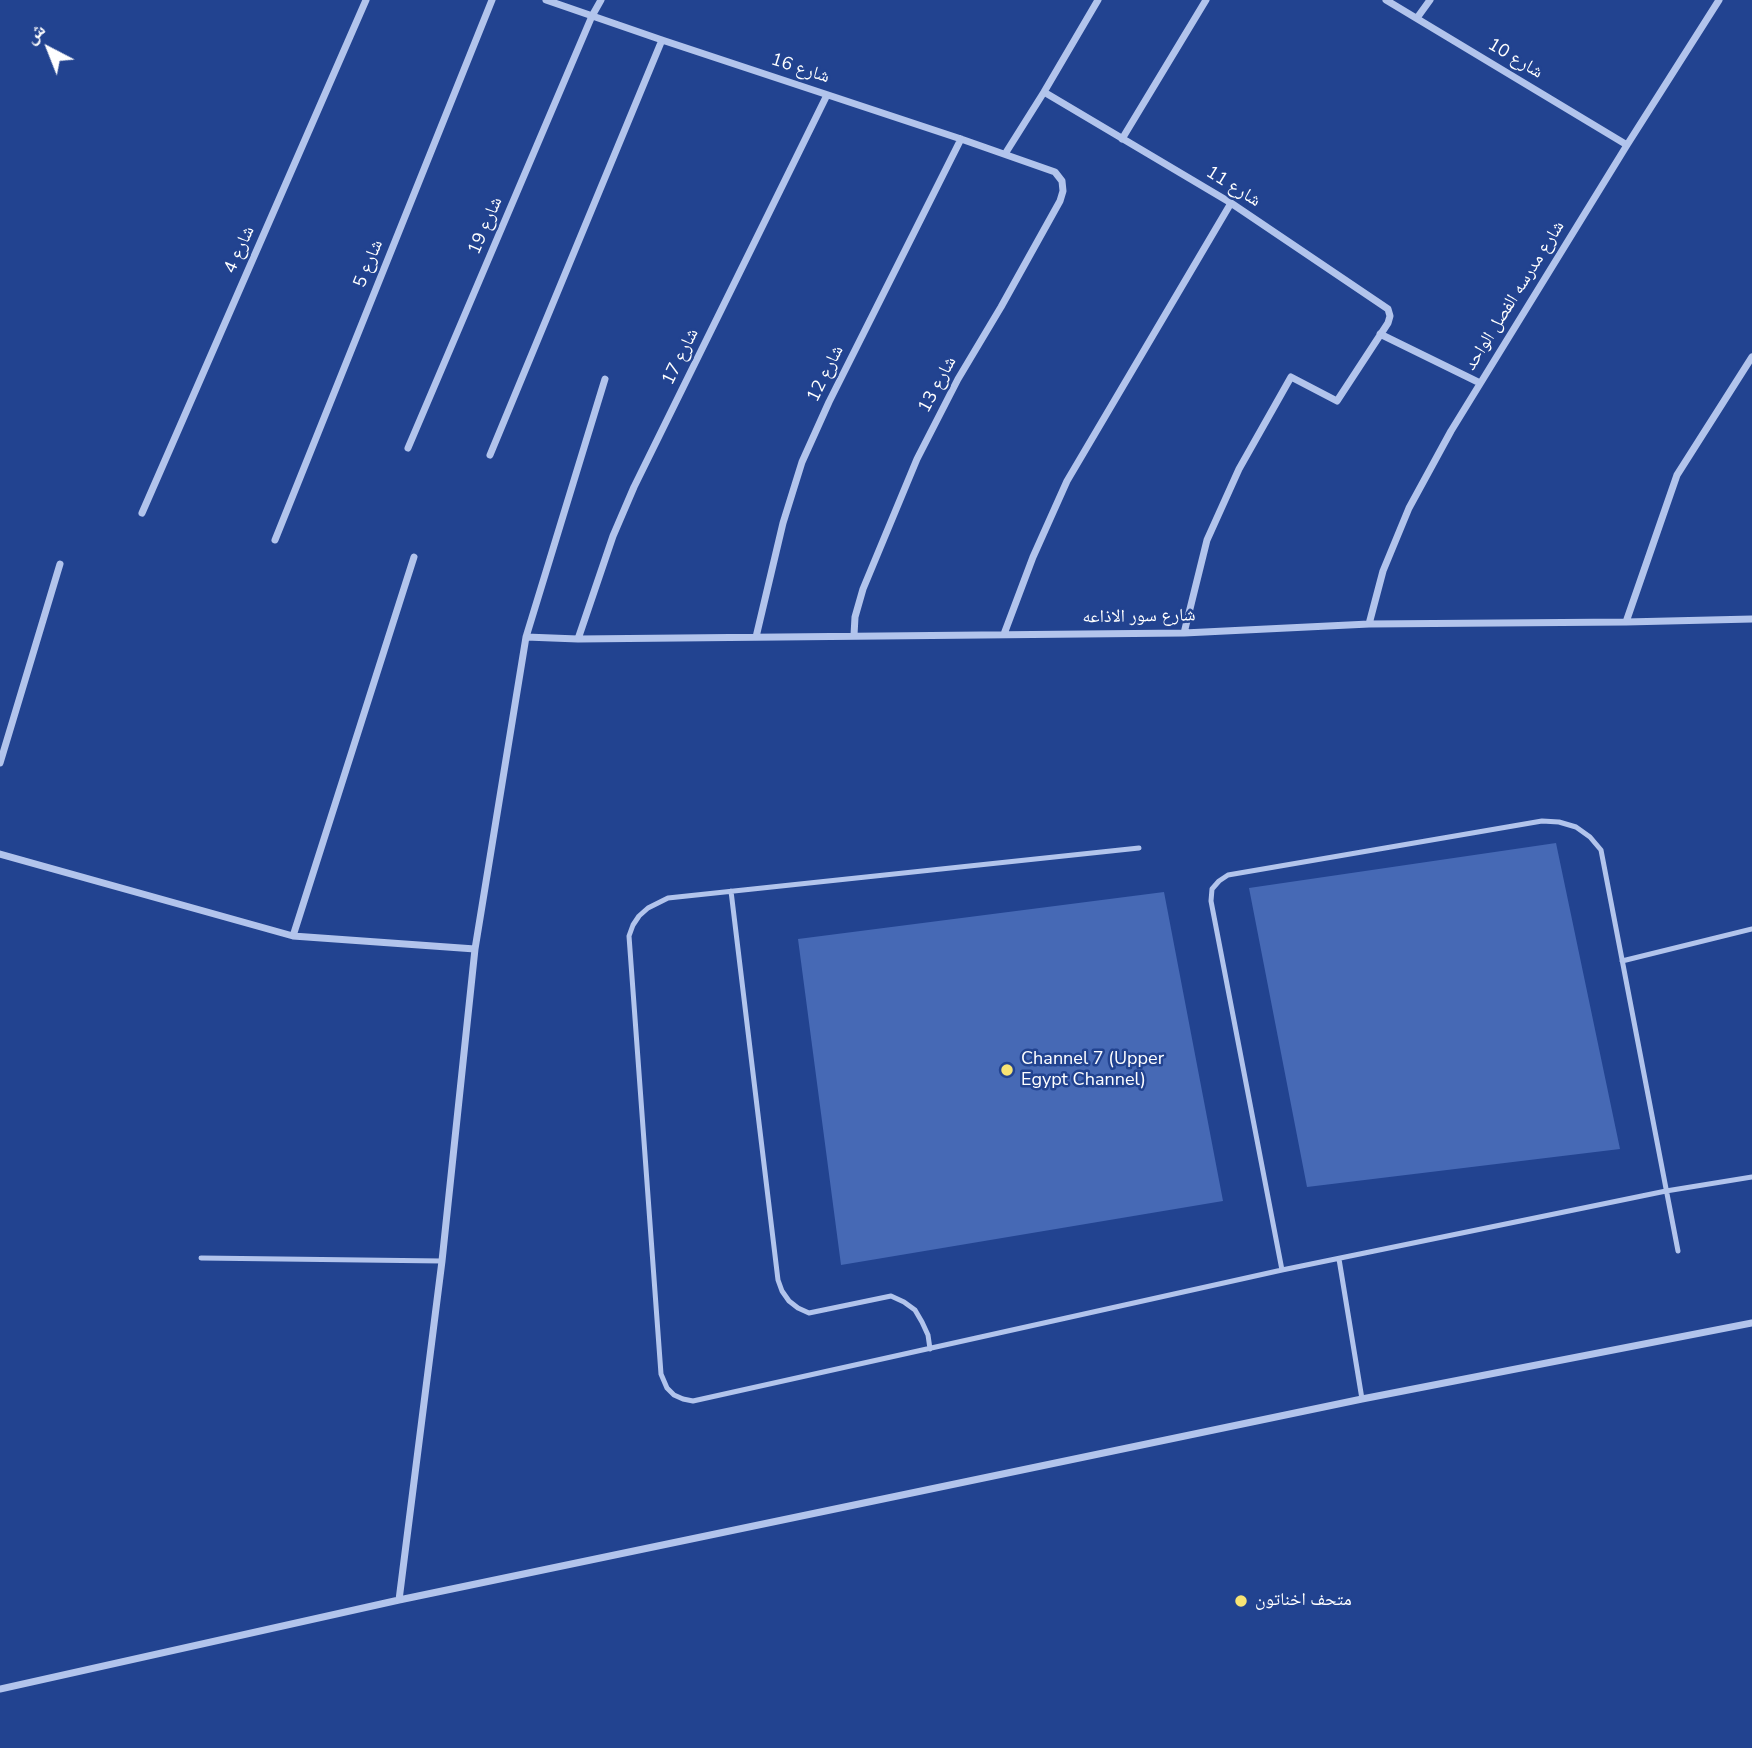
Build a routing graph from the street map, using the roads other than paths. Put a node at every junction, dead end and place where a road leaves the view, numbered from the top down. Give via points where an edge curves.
1 (366, 0) edge
2 (492, 0) edge
3 (546, 0) edge
4 (601, 0) edge
5 (1098, 0) edge
6 (1206, 0) edge
7 (1386, 0) edge
8 (1430, 0) edge
9 (1719, 0) edge
10 (592, 16) junction
11 (1417, 19) junction
12 (662, 40) junction
13 (1044, 92) junction
14 (827, 95) junction
15 (961, 139) junction
16 (1122, 139) junction
17 (1627, 145) junction
18 (1004, 155) junction
19 (1044, 169) joint
20 (1231, 203) junction
21 (1380, 334) junction
22 (1752, 357) edge
23 (605, 379) dead end
24 (1480, 383) junction
25 (408, 448) dead end
26 (490, 455) dead end
27 (142, 513) dead end
28 (275, 540) dead end
29 (414, 557) dead end
30 (60, 564) dead end
31 (1752, 619) edge
32 (1626, 622) junction
33 (1368, 624) junction
34 (1184, 633) junction
35 (1004, 634) junction
36 (854, 635) junction
37 (526, 636) junction
38 (756, 637) junction
39 (578, 639) junction
40 (0, 763) edge
41 (1139, 848) dead end
42 (0, 854) edge
43 (730, 891) junction
44 (1752, 929) edge
45 (293, 936) junction
46 (475, 949) junction
47 (1622, 961) junction
48 (1752, 1177) edge
49 (1666, 1191) junction
50 (1678, 1251) dead end
51 (201, 1258) dead end
52 (1339, 1259) junction
53 (442, 1261) junction
54 (1282, 1270) junction
55 (1752, 1323) edge
56 (930, 1349) junction
57 (1362, 1399) junction
58 (399, 1600) junction
59 (0, 1689) edge

1 - 27 street, شارع 4
2 - 28 street, شارع 5
3 - 10 street, شارع 16
4 - 10 street, شارع 19
5 - 13 street
6 - 16 street
7 - 11 street, شارع 10
8 - 11 street
9 - 17 street, شارع مدرسه الفصل الواحد
10 - 12 street, شارع 16
10 - 25 street, شارع 19
11 - 17 street, شارع 10
12 - 14 street, شارع 16
12 - 26 street
13 - 16 street, شارع 11
13 - 18 street
14 - 15 street, شارع 16
14 - 39 street, شارع 17 via 634,487
15 - 18 street, شارع 16
15 - 38 street, شارع 12 via 803,462 782,523
16 - 20 street, شارع 11
17 - 24 street, شارع مدرسه الفصل الواحد
18 - 19 street, شارع 16
19 - 36 street, شارع 13 via 1055,172 1062,181 1060,201 917,459 863,589
20 - 21 street, شارع 11 via 1383,304 1390,316
20 - 35 street via 1068,481
21 - 24 street
21 - 34 street via 1337,401 1291,377 1239,469 1208,540
22 - 32 street via 1678,475
23 - 37 street
24 - 33 street, شارع مدرسه الفصل الواحد via 1409,508 1382,571
29 - 45 street
30 - 40 street
31 - 32 street, شارع سور الاذاعه
32 - 33 street, شارع سور الاذاعه
33 - 34 street, شارع سور الاذاعه
34 - 35 street, شارع سور الاذاعه
35 - 36 street, شارع سور الاذاعه
36 - 38 street, شارع سور الاذاعه
37 - 39 street, شارع سور الاذاعه
37 - 46 street
38 - 39 street, شارع سور الاذاعه
41 - 43 lane
42 - 45 street
43 - 56 lane via 782,1291 809,1313 891,1296 915,1310
43 - 56 lane via 657,902 639,916 629,936 663,1381 674,1395 693,1401
44 - 47 lane
45 - 46 street
46 - 53 street
47 - 49 lane
47 - 54 lane via 1601,850 1576,827 1559,822 1542,821 1219,881 1212,889 1211,901
48 - 49 lane
49 - 50 lane
49 - 52 lane
51 - 53 lane
52 - 54 lane
52 - 57 lane
53 - 58 street
54 - 56 lane
55 - 57 street
57 - 58 street
58 - 59 street

